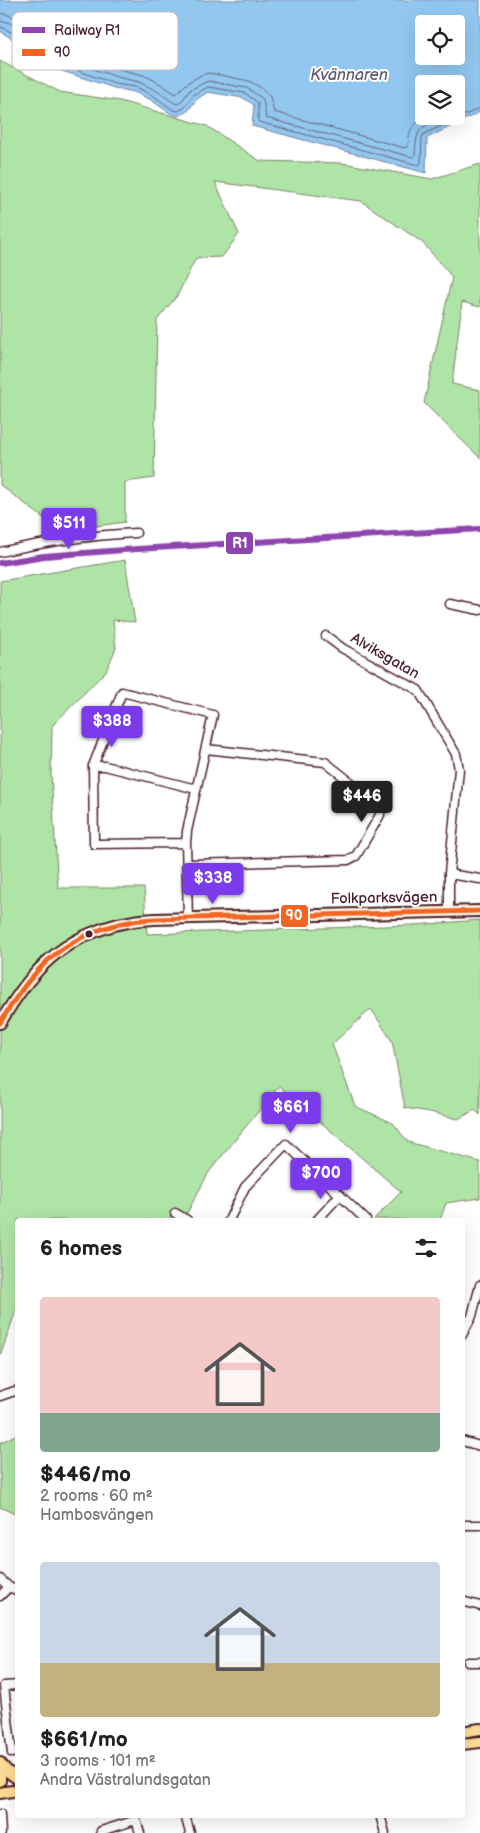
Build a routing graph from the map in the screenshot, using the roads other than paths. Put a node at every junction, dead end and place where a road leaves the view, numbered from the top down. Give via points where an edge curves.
1 (136, 533) dead end
2 (0, 552) edge
3 (450, 604) dead end
4 (480, 610) edge
5 (326, 636) dead end
6 (206, 749) junction
7 (93, 766) junction
8 (196, 789) junction
9 (186, 843) junction
10 (187, 864) junction
11 (449, 874) junction
12 (480, 879) edge
13 (449, 911) junction
14 (480, 911) edge
15 (188, 918) junction
16 (0, 1023) edge
17 (340, 1195) junction
18 (175, 1213) dead end
19 (184, 1218) edge
20 (230, 1218) edge
21 (319, 1218) edge
22 (364, 1218) edge
23 (480, 1285) edge
24 (465, 1329) edge
25 (15, 1391) edge
26 (0, 1396) edge
27 (465, 1442) edge
28 (480, 1446) edge
29 (465, 1525) edge
30 (480, 1525) edge
31 (0, 1579) edge
32 (9, 1588) junction
33 (15, 1590) edge
34 (0, 1596) edge
35 (465, 1603) edge
36 (480, 1606) edge
37 (468, 1662) dead end
38 (480, 1662) edge
39 (15, 1685) edge
40 (480, 1730) edge
41 (465, 1732) edge
42 (480, 1742) edge
43 (465, 1744) edge
44 (12, 1753) dead end
45 (0, 1763) edge
46 (15, 1777) edge
47 (0, 1781) edge
48 (15, 1790) edge
49 (0, 1793) edge
50 (0, 1814) edge
51 (186, 1818) edge
52 (381, 1818) edge
53 (1, 1833) edge
54 (102, 1833) edge
55 (140, 1833) edge
56 (190, 1833) edge
57 (385, 1833) edge

1 - 2 street via 97,534
3 - 4 street
5 - 11 street, Alviksgatan via 418,690 456,754 460,769
6 - 7 street via 214,715 122,692
6 - 8 street
6 - 10 street via 325,762 377,803 380,815 356,856 348,860
7 - 8 street via 105,766
7 - 9 street via 94,844
8 - 9 street
9 - 10 street
10 - 15 street
11 - 12 street
11 - 13 street, Alviksgatan
13 - 14 main road, Folkparksvägen
13 - 15 main road, Folkparksvägen
15 - 16 main road, Folkparksvägen via 118,923 77,940 32,976
17 - 20 street via 286,1144 245,1187
17 - 21 street
17 - 22 street
18 - 19 street
23 - 24 street
25 - 26 street
27 - 28 street
29 - 30 street
31 - 32 street
32 - 33 street
32 - 34 street
35 - 36 street
37 - 38 street
39 - 44 street via 4,1686
40 - 41 main road
42 - 43 main road
45 - 46 main road
45 - 47 main road
48 - 49 main road
50 - 53 street
51 - 56 street
52 - 57 street
54 - 55 street via 136,1820

